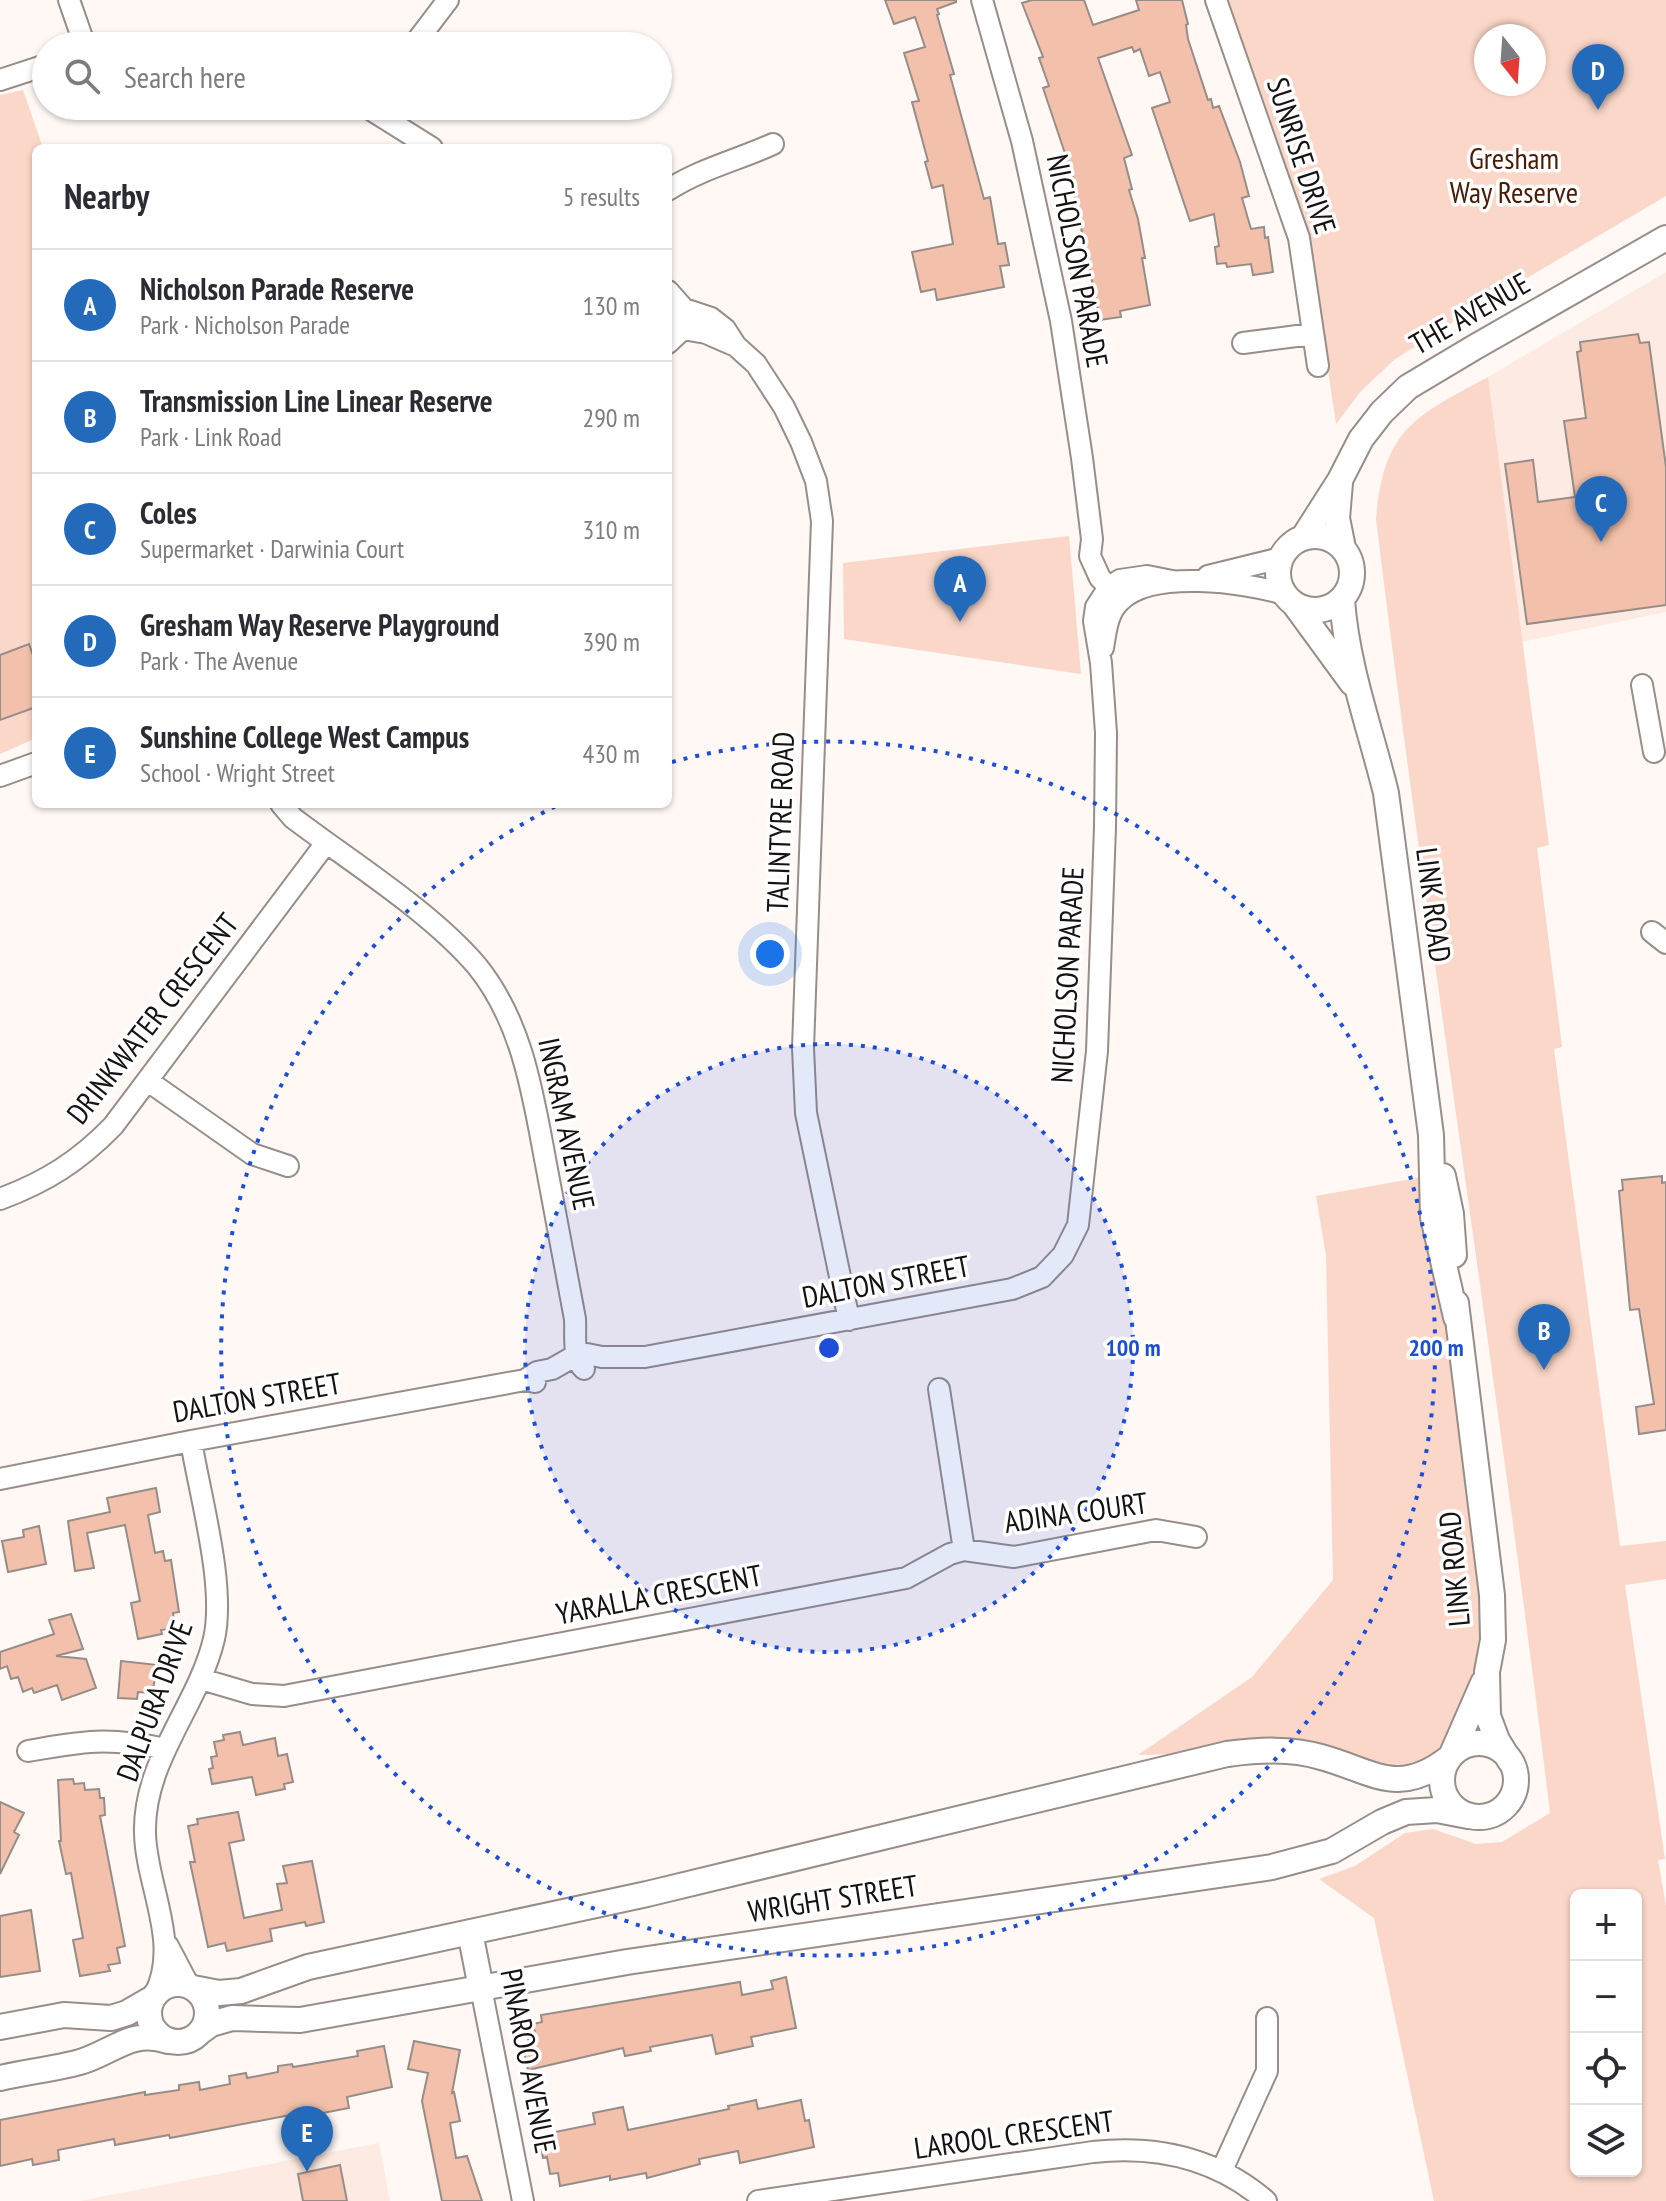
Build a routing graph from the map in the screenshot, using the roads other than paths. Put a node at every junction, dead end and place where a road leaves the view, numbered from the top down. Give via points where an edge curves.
1 (448, 0) edge
2 (982, 0) edge
3 (1216, 0) edge
4 (71, 32) edge
5 (80, 32) edge
6 (424, 32) edge
7 (32, 70) edge
8 (0, 80) edge
9 (32, 80) edge
10 (393, 120) edge
11 (426, 144) edge
12 (773, 144) dead end
13 (672, 187) edge
14 (1666, 238) edge
15 (674, 324) edge
16 (1312, 334) junction
17 (1243, 343) dead end
18 (1318, 366) dead end
19 (1340, 480) junction
20 (1303, 538) junction
21 (1343, 548) junction
22 (1281, 558) junction
23 (1183, 580) junction
24 (1115, 590) junction
25 (1289, 600) junction
26 (1342, 600) junction
27 (1642, 685) dead end
28 (1355, 688) junction
29 (1657, 719) edge
30 (1654, 752) dead end
31 (32, 764) edge
32 (0, 776) edge
33 (284, 808) edge
34 (326, 843) junction
35 (148, 1081) junction
36 (288, 1166) dead end
37 (0, 1199) edge
38 (1042, 1277) joint
39 (849, 1320) junction
40 (583, 1360) junction
41 (939, 1389) dead end
42 (191, 1441) junction
43 (0, 1479) edge
44 (1196, 1537) dead end
45 (964, 1550) junction
46 (1487, 1672) junction
47 (201, 1679) junction
48 (165, 1749) junction
49 (28, 1751) dead end
50 (1451, 1756) junction
51 (1510, 1761) junction
52 (1468, 1816) junction
53 (470, 1932) junction
54 (163, 1935) junction
55 (191, 1987) junction
56 (481, 1988) junction
57 (154, 1996) junction
58 (1267, 2018) dead end
59 (0, 2027) edge
60 (200, 2032) junction
61 (168, 2041) junction
62 (0, 2078) edge
63 (1222, 2170) junction
64 (523, 2201) edge
65 (758, 2201) edge
66 (1266, 2201) edge

1 - 6 street
2 - 24 street, NICHOLSON PARADE via 1048,258 1072,387 1090,556
3 - 16 street, SUNRISE DRIVE via 1299,238
4 - 5 street via 69,0
7 - 8 street
8 - 9 street
10 - 11 street
12 - 13 street
14 - 19 street, THE AVENUE via 1408,387 1361,439
15 - 39 street, TALINTYRE ROAD via 711,318 725,329 784,407 816,481 822,521 803,1048 806,1113
16 - 17 street
16 - 18 street, SUNRISE DRIVE
19 - 20 street, THE AVENUE
19 - 21 street, THE AVENUE via 1337,518
20 - 21 street via 1325,537
20 - 22 street
21 - 26 street via 1352,580
22 - 23 street
22 - 25 street via 1279,583
23 - 24 street via 1137,591
23 - 25 street via 1255,586
24 - 38 street, NICHOLSON PARADE via 1101,663 1106,733 1097,1051 1078,1225 1063,1255
25 - 26 street via 1319,611
25 - 28 street, LINK ROAD
26 - 28 street, LINK ROAD
27 - 29 street
28 - 46 street, LINK ROAD via 1386,793 1431,1135 1451,1214 1456,1317 1492,1595
29 - 30 street
31 - 32 street
33 - 34 street, INGRAM AVENUE
34 - 35 street, DRINKWATER CRESCENT
34 - 40 street, INGRAM AVENUE via 435,925 479,969 516,1033 529,1074
35 - 36 street via 252,1154
35 - 37 street, DRINKWATER CRESCENT via 86,1154 44,1181
38 - 39 street, DALTON STREET via 1012,1289
39 - 40 street, DALTON STREET via 645,1357
40 - 42 street, DALTON STREET via 525,1380
41 - 45 street
42 - 43 street, DALTON STREET
42 - 47 street, DALPURA DRIVE via 218,1611
44 - 45 street, ADINA COURT via 1156,1530 1014,1557
45 - 47 street, YARALLA CRESCENT via 906,1578 317,1691 252,1694
46 - 50 street, LINK ROAD
46 - 51 street, LINK ROAD via 1490,1724
47 - 48 street, DALPURA DRIVE
48 - 49 street via 113,1740
48 - 54 street, DALPURA DRIVE via 151,1790 145,1833
50 - 51 street via 1463,1747 1483,1744
50 - 52 street via 1442,1774 1443,1792
50 - 53 street, WRIGHT STREET via 1425,1773 1395,1779 1289,1751 1227,1754 662,1891
51 - 52 street via 1516,1780 1510,1800 1495,1814
52 - 56 street, WRIGHT STREET via 1406,1812 1332,1851 1272,1867
53 - 55 street, WRIGHT STREET via 308,1967 241,1991
53 - 56 street, PINAROO AVENUE
54 - 55 street, DALPURA DRIVE
54 - 57 street, DALPURA DRIVE via 164,1973
55 - 57 street via 171,1985
55 - 60 street via 206,2005
56 - 60 street, WRIGHT STREET via 296,2020 232,2018
56 - 64 street, PINAROO AVENUE
57 - 59 street via 111,2018 64,2015
57 - 61 street via 150,2023
58 - 63 street via 1267,2071
60 - 61 street via 182,2042
61 - 62 street via 134,2037 83,2061
63 - 65 street, LAROOL CRESCENT via 1182,2155 1116,2149
63 - 66 street, LAROOL CRESCENT

